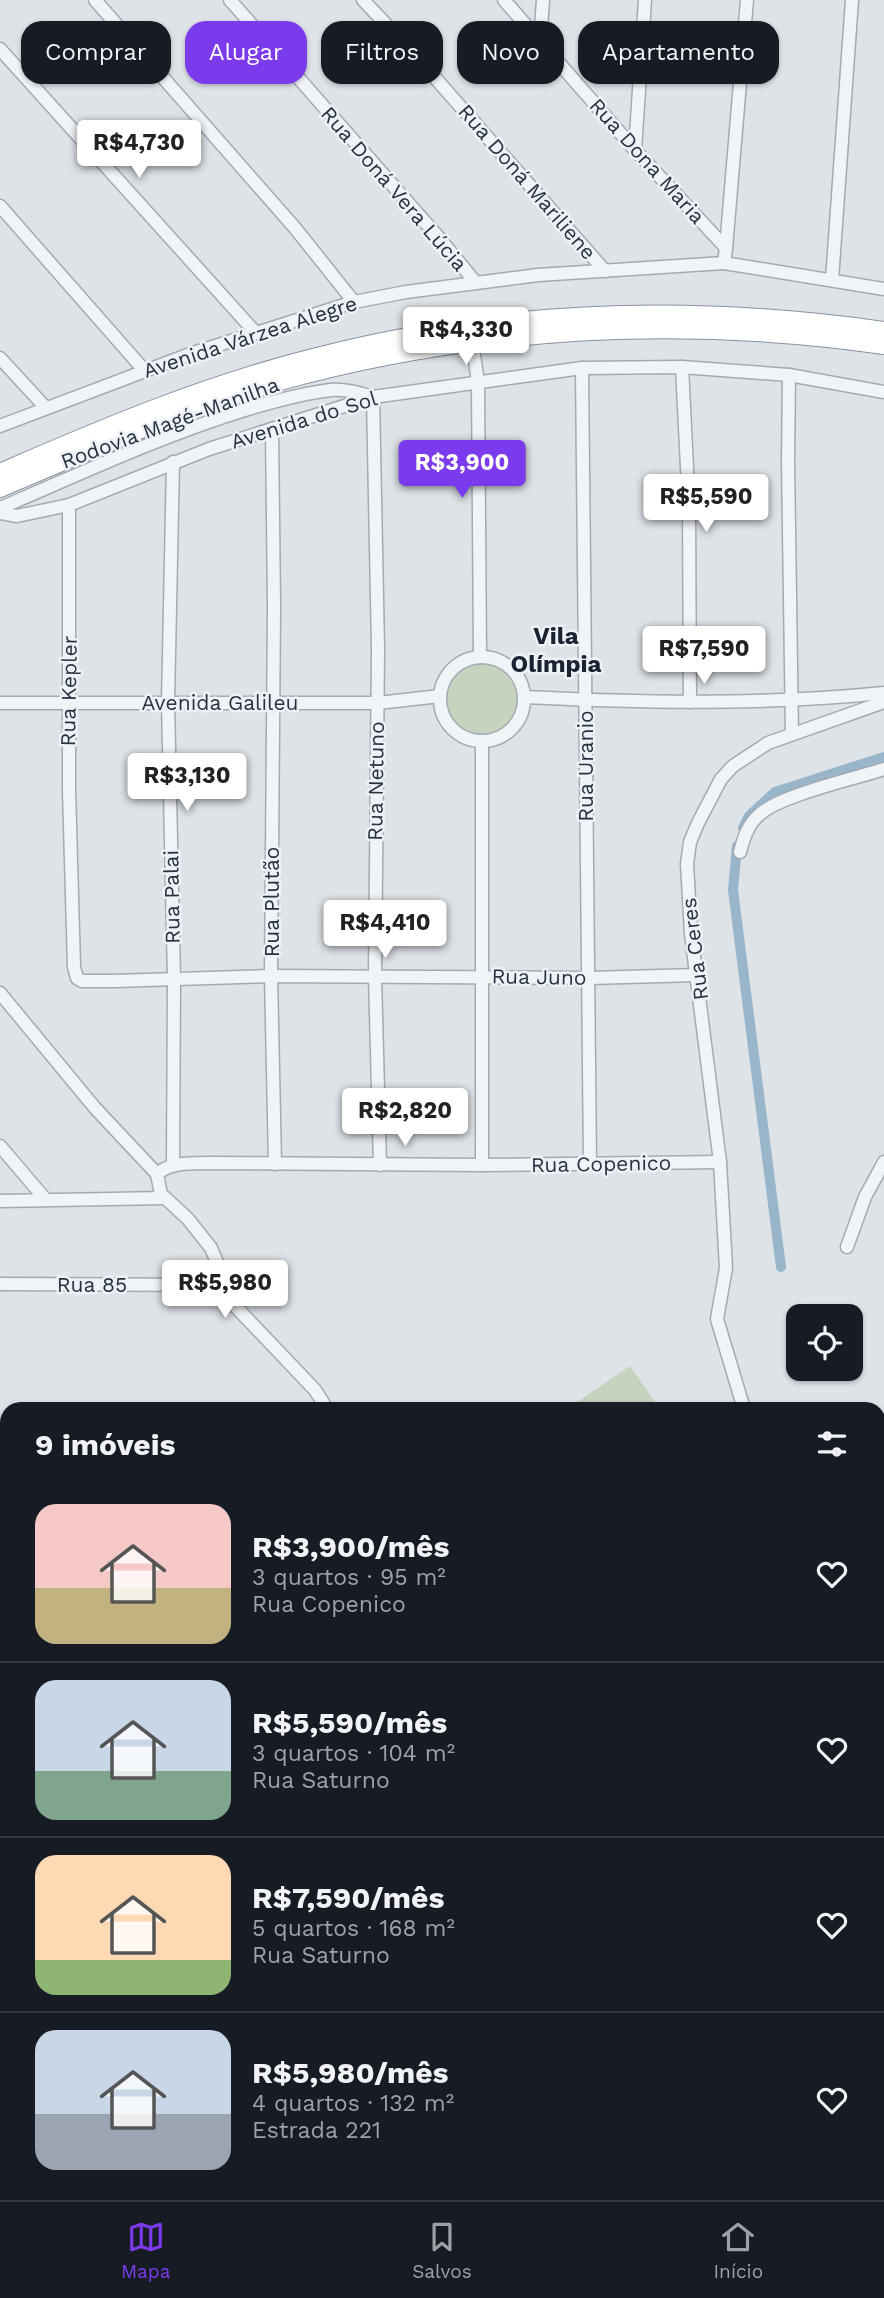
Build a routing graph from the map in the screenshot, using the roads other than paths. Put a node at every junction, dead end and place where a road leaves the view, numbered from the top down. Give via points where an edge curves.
1 (95, 0) edge
2 (230, 0) edge
3 (363, 0) edge
4 (504, 0) edge
5 (543, 0) edge
6 (645, 0) edge
7 (747, 0) edge
8 (852, 0) edge
9 (522, 21) edge
10 (542, 21) edge
11 (0, 49) edge
12 (564, 69) edge
13 (635, 150) junction
14 (0, 206) edge
15 (726, 248) junction
16 (724, 263) junction
17 (605, 271) junction
18 (832, 279) junction
19 (476, 284) junction
20 (884, 289) edge
21 (355, 302) junction
22 (884, 331) edge
23 (255, 332) junction
24 (472, 341) junction
25 (884, 345) edge
26 (0, 358) edge
27 (682, 367) junction
28 (582, 368) junction
29 (145, 370) junction
30 (789, 375) junction
31 (478, 382) junction
32 (884, 392) edge
33 (373, 397) junction
34 (47, 408) junction
35 (0, 426) edge
36 (272, 429) junction
37 (173, 462) junction
38 (0, 473) edge
39 (0, 488) edge
40 (69, 505) junction
41 (0, 511) edge
42 (480, 657) junction
43 (884, 693) edge
44 (440, 696) junction
45 (524, 697) junction
46 (586, 700) junction
47 (792, 701) junction
48 (168, 702) junction
49 (690, 702) junction
50 (884, 702) edge
51 (68, 703) junction
52 (274, 703) junction
53 (377, 703) junction
54 (0, 704) edge
55 (792, 734) junction
56 (482, 741) junction
57 (884, 769) edge
58 (740, 852) dead end
59 (74, 947) joint
60 (697, 975) junction
61 (271, 976) junction
62 (483, 976) junction
63 (375, 977) junction
64 (589, 978) junction
65 (174, 979) junction
66 (0, 993) edge
67 (0, 1146) edge
68 (720, 1162) junction
69 (884, 1162) edge
70 (275, 1164) junction
71 (590, 1164) junction
72 (173, 1165) junction
73 (380, 1165) junction
74 (482, 1165) junction
75 (157, 1174) junction
76 (165, 1198) junction
77 (46, 1200) junction
78 (0, 1201) edge
79 (847, 1247) dead end
80 (0, 1284) edge
81 (225, 1285) junction
82 (323, 1402) edge
83 (742, 1402) edge

1 - 21 street
2 - 19 street, Rua Doná Vera Lúcia
3 - 17 street, Rua Doná Mariliene
4 - 9 street, Rua Dona Maria
5 - 10 street
6 - 13 street
7 - 15 street
8 - 18 street
11 - 23 street
12 - 13 street, Rua Dona Maria
13 - 15 street, Rua Dona Maria
14 - 29 street
15 - 16 street
16 - 17 street, Avenida Várzea Alegre
16 - 18 street, Avenida Várzea Alegre
17 - 19 street, Avenida Várzea Alegre
18 - 20 street, Avenida Várzea Alegre
19 - 21 street, Avenida Várzea Alegre
21 - 23 street, Avenida Várzea Alegre
22 - 38 highway, Rodovia Magé-Manilha via 675,313 594,315 470,327 318,356 249,376
23 - 29 street, Avenida Várzea Alegre
24 - 25 highway, Rodovia Magé-Manilha via 549,332 676,328 771,332
24 - 31 street
24 - 39 highway, Rodovia Magé-Manilha via 276,382 152,425
26 - 34 street
27 - 28 street, Avenida do Sol
27 - 30 street, Avenida do Sol
27 - 49 street via 689,508
28 - 31 street, Avenida do Sol
28 - 46 street, Rua Uranio
29 - 34 street, Avenida Várzea Alegre
30 - 32 street, Avenida do Sol
30 - 47 street
31 - 33 street, Avenida do Sol
31 - 42 street
33 - 36 street, Avenida do Sol
33 - 41 street via 331,390 246,410 143,447
33 - 53 street, Rua Netuno
34 - 35 street, Avenida Várzea Alegre
36 - 37 street, Avenida do Sol
36 - 52 street, Rua Plutão
37 - 40 street, Avenida do Sol
37 - 48 street, Rua Palai
40 - 41 street via 18,516
40 - 51 street, Rua Kepler
42 - 44 street via 453,669
42 - 45 street via 496,659 510,668
43 - 47 street
44 - 53 street, Avenida Galileu
44 - 56 street via 443,715 454,730
45 - 46 street
45 - 56 street via 514,725
46 - 49 street
46 - 64 street, Rua Uranio
47 - 49 street
47 - 55 street
48 - 51 street, Avenida Galileu
48 - 52 street, Avenida Galileu
48 - 65 street, Rua Palai
50 - 55 street, Rua Ceres
51 - 54 street, Avenida Galileu
51 - 59 street, Rua Kepler
52 - 53 street, Avenida Galileu
52 - 61 street, Rua Plutão
53 - 63 street, Rua Netuno
55 - 60 street, Rua Ceres via 768,743 733,766 704,807 690,842 687,884
56 - 62 street
57 - 58 street via 773,805 754,820
59 - 65 street, Rua Juno via 74,973 82,981
60 - 64 street, Rua Juno
60 - 68 street, Rua Ceres
61 - 63 street, Rua Juno
61 - 65 street, Rua Juno
61 - 70 street, Rua Plutão
62 - 63 street, Rua Juno
62 - 64 street, Rua Juno
62 - 74 street
63 - 73 street, Rua Netuno
64 - 71 street, Rua Uranio
65 - 72 street, Rua Palai
66 - 75 street via 95,1108
67 - 77 street
68 - 71 street, Rua Copenico
68 - 83 street, Rua Ceres via 726,1268 718,1325
69 - 79 street
70 - 72 street, Rua Copenico
70 - 73 street, Rua Copenico
71 - 74 street, Rua Copenico
72 - 75 street, Rua Copenico
73 - 74 street, Rua Copenico
75 - 76 street
76 - 77 street
76 - 81 street via 206,1241
77 - 78 street
80 - 81 street, Rua 85
81 - 82 street via 242,1315

